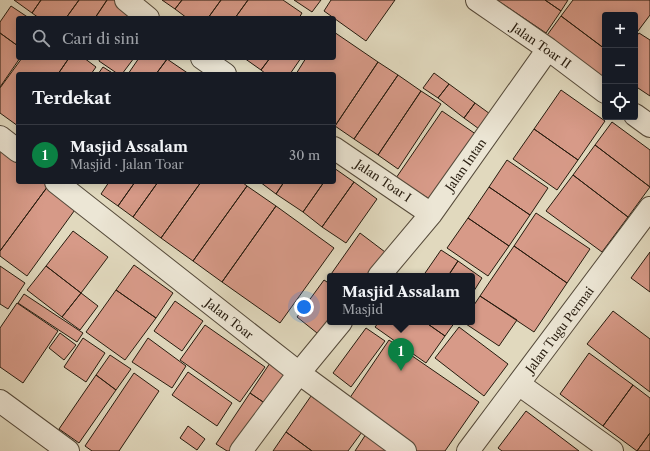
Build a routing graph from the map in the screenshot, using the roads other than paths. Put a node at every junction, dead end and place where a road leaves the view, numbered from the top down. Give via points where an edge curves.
1 (126, 0) edge
2 (477, 0) edge
3 (146, 16) edge
4 (548, 49) junction
5 (205, 60) edge
6 (223, 72) edge
7 (602, 90) edge
8 (638, 117) edge
9 (650, 126) edge
10 (0, 136) edge
11 (16, 149) edge
12 (336, 149) edge
13 (59, 184) edge
14 (650, 208) edge
15 (431, 214) junction
16 (382, 273) edge
17 (339, 325) edge
18 (299, 373) junction
19 (527, 390) dead end
20 (0, 401) edge
21 (68, 451) edge
22 (241, 451) edge
23 (405, 451) edge
24 (468, 451) edge
25 (612, 451) edge

1 - 3 street
2 - 4 street, Jalan Toar II
4 - 7 street, Jalan Toar II
4 - 15 street, Jalan Intan
5 - 6 street
8 - 9 street
10 - 11 street
12 - 15 street, Jalan Toar I
13 - 18 street, Jalan Toar
14 - 24 street, Jalan Tugu Permai
15 - 16 street, Jalan Intan
17 - 18 street
18 - 22 street
18 - 23 street, Jalan Toar
19 - 25 street
20 - 21 street

